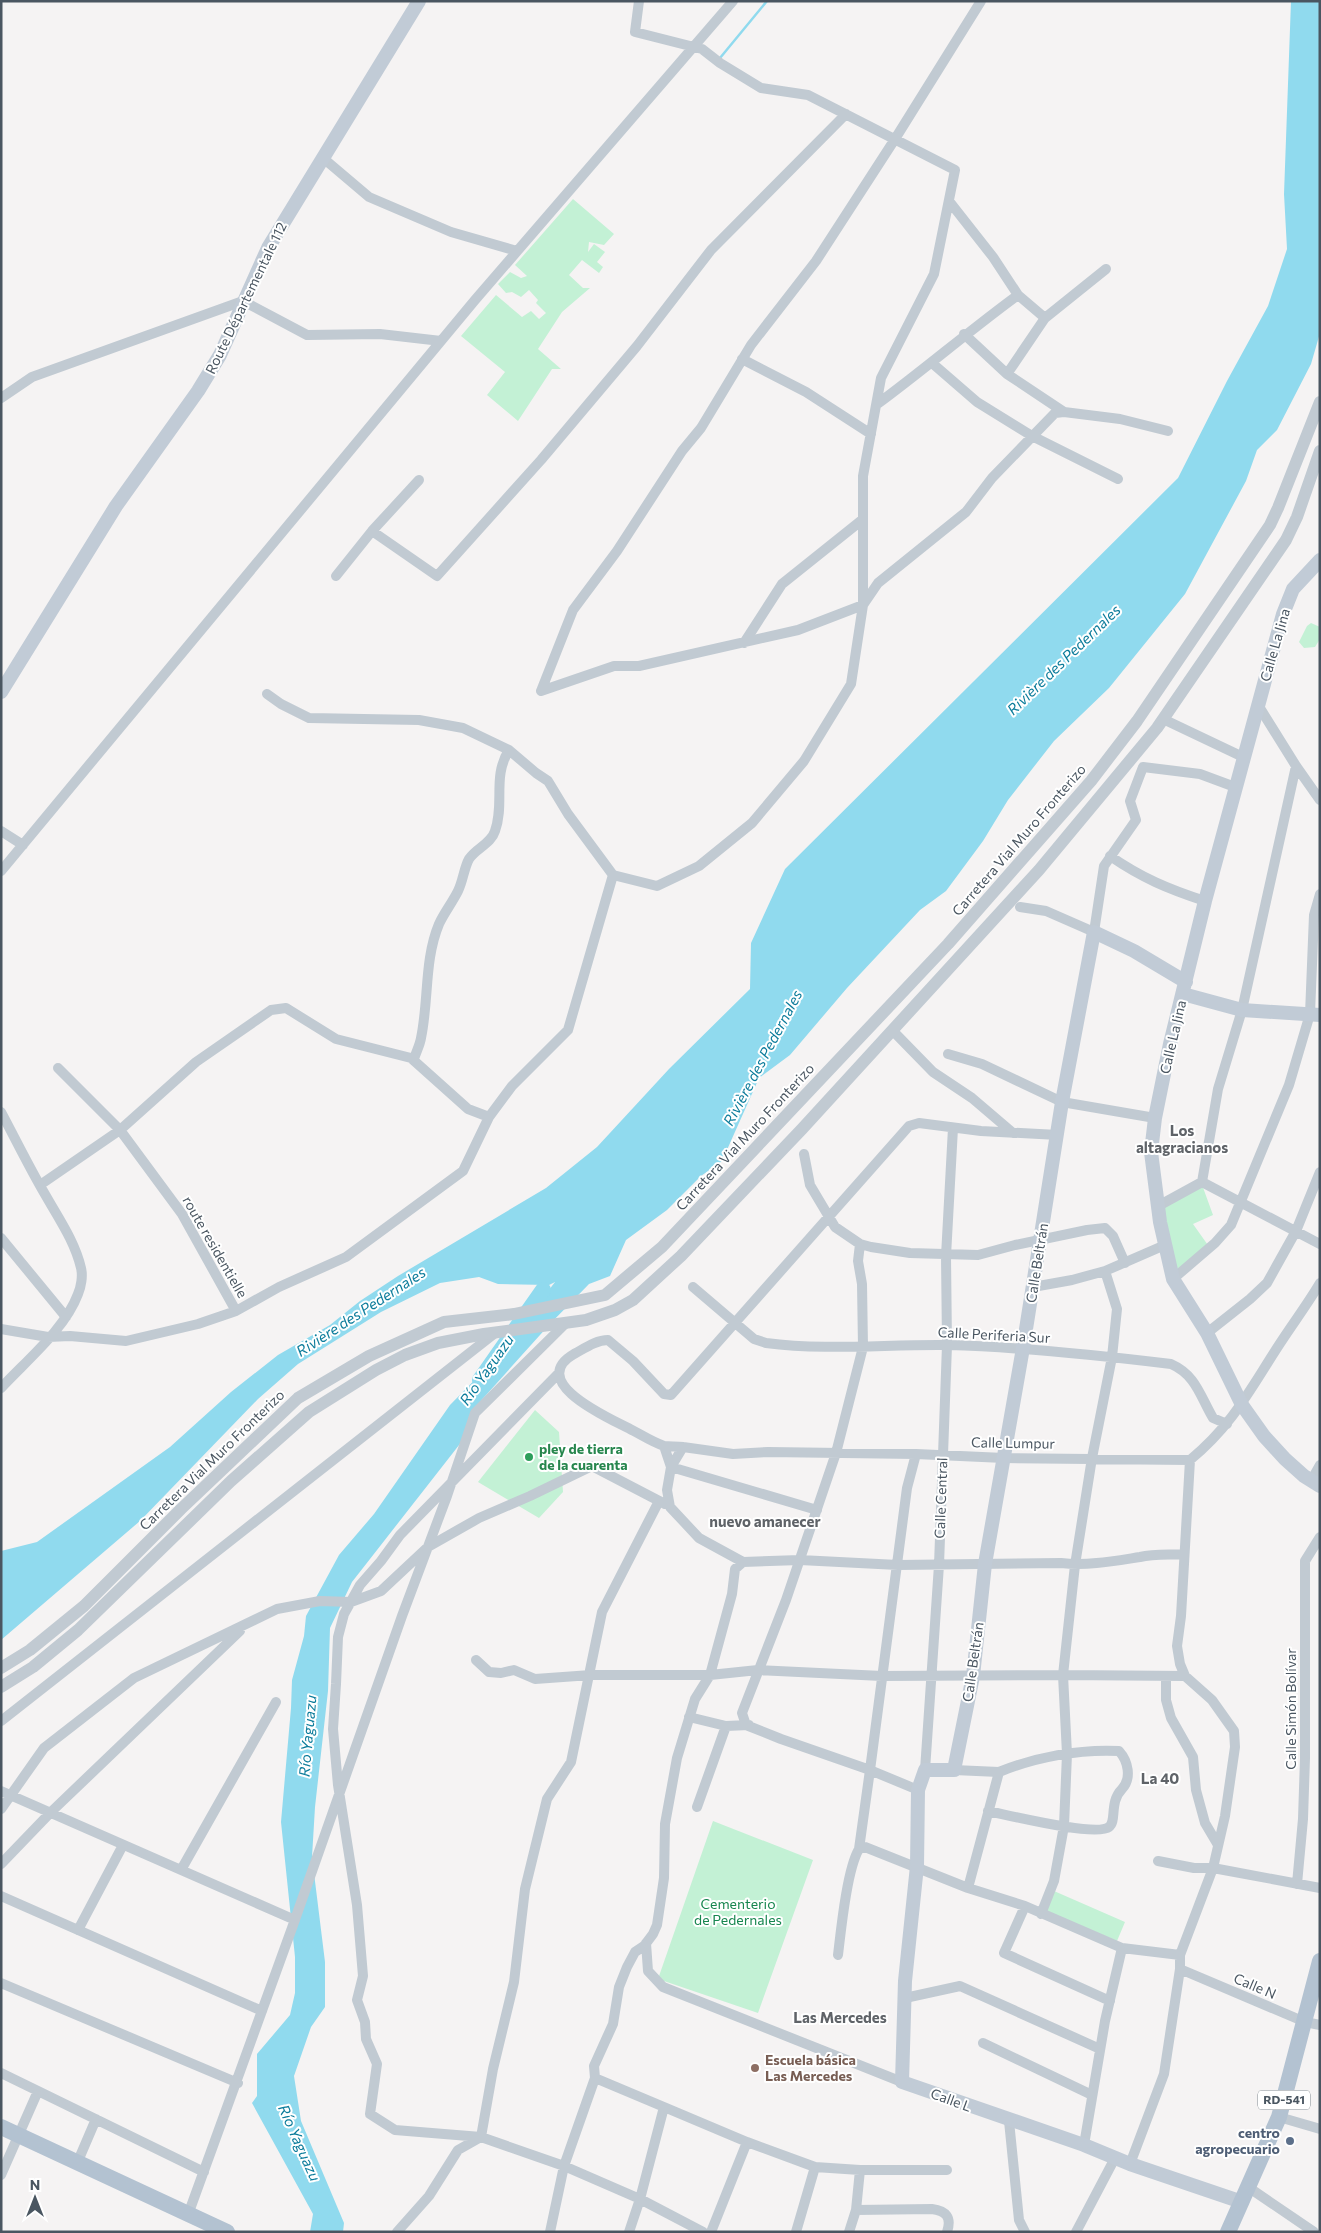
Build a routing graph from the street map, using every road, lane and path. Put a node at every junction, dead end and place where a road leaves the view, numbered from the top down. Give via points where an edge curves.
1 (419, 1) edge
2 (639, 1) edge
3 (733, 1) edge
4 (981, 1) edge
5 (692, 48) junction
6 (846, 114) junction
7 (895, 139) junction
8 (323, 158) junction
9 (949, 201) junction
10 (516, 251) junction
11 (1106, 269) dead end
12 (1018, 295) junction
13 (244, 301) junction
14 (1045, 318) junction
15 (964, 334) junction
16 (441, 341) junction
17 (742, 359) junction
18 (932, 363) junction
19 (1007, 374) junction
20 (1, 398) edge
21 (1320, 402) edge
22 (876, 405) junction
23 (1064, 412) junction
24 (1168, 431) dead end
25 (871, 434) junction
26 (1032, 436) junction
27 (1320, 450) edge
28 (1118, 479) dead end
29 (419, 480) dead end
30 (862, 520) junction
31 (372, 531) junction
32 (1320, 560) edge
33 (336, 576) dead end
34 (863, 605) junction
35 (744, 643) junction
36 (1, 692) edge
37 (267, 694) dead end
38 (1258, 706) junction
39 (1163, 719) junction
40 (509, 750) junction
41 (1244, 757) junction
42 (1296, 766) junction
43 (1235, 787) junction
44 (1320, 800) edge
45 (1, 831) edge
46 (23, 845) junction
47 (1110, 856) junction
48 (1, 871) edge
49 (613, 875) junction
50 (1320, 894) edge
51 (1205, 901) junction
52 (1020, 907) dead end
53 (1094, 932) junction
54 (1185, 988) junction
55 (1242, 1010) junction
56 (1315, 1015) edge
57 (892, 1031) junction
58 (948, 1054) dead end
59 (414, 1059) junction
60 (58, 1068) dead end
61 (1062, 1102) junction
62 (1, 1112) edge
63 (490, 1117) junction
64 (1155, 1118) junction
65 (953, 1128) junction
66 (120, 1130) junction
67 (1013, 1133) junction
68 (1058, 1134) junction
69 (804, 1154) dead end
70 (1320, 1172) edge
71 (1202, 1182) junction
72 (40, 1185) junction
73 (1241, 1202) junction
74 (1160, 1205) junction
75 (830, 1215) junction
76 (1296, 1231) junction
77 (1, 1238) edge
78 (1041, 1240) junction
79 (860, 1244) junction
80 (1320, 1244) edge
81 (1165, 1245) junction
82 (946, 1256) junction
83 (1125, 1263) junction
84 (1104, 1271) junction
85 (1174, 1279) junction
86 (1320, 1283) edge
87 (1033, 1286) junction
88 (693, 1287) dead end
89 (236, 1311) junction
90 (66, 1317) junction
91 (734, 1323) junction
92 (565, 1324) junction
93 (1, 1329) edge
94 (495, 1333) junction
95 (1206, 1333) junction
96 (48, 1337) junction
97 (947, 1345) junction
98 (863, 1347) junction
99 (1023, 1348) junction
100 (1112, 1357) junction
101 (559, 1373) junction
102 (1, 1388) edge
103 (1242, 1405) junction
104 (1227, 1424) junction
105 (664, 1446) junction
106 (683, 1446) junction
107 (836, 1453) junction
108 (916, 1454) junction
109 (943, 1454) junction
110 (1004, 1458) junction
111 (1092, 1458) junction
112 (1190, 1460) junction
113 (1320, 1465) edge
114 (671, 1467) junction
115 (1315, 1484) edge
116 (659, 1501) junction
117 (670, 1507) junction
118 (817, 1510) junction
119 (1320, 1537) edge
120 (428, 1547) junction
121 (1184, 1554) junction
122 (800, 1560) junction
123 (743, 1562) junction
124 (985, 1564) junction
125 (898, 1565) junction
126 (939, 1565) junction
127 (1075, 1565) junction
128 (351, 1602) junction
129 (248, 1623) junction
130 (476, 1660) dead end
131 (1, 1668) edge
132 (758, 1670) junction
133 (1063, 1674) junction
134 (590, 1675) junction
135 (710, 1675) junction
136 (932, 1675) junction
137 (882, 1676) junction
138 (973, 1676) junction
139 (1166, 1676) junction
140 (1185, 1676) junction
141 (1, 1687) edge
142 (276, 1702) dead end
143 (689, 1717) junction
144 (1, 1721) edge
145 (726, 1726) junction
146 (749, 1726) junction
147 (1067, 1754) junction
148 (870, 1770) junction
149 (926, 1770) junction
150 (954, 1770) junction
151 (999, 1772) junction
152 (918, 1790) junction
153 (6, 1794) edge
154 (697, 1807) dead end
155 (1, 1809) edge
156 (988, 1811) junction
157 (51, 1812) junction
158 (1064, 1826) junction
159 (123, 1845) junction
160 (1218, 1845) junction
161 (859, 1849) junction
162 (1158, 1860) dead end
163 (1, 1864) edge
164 (917, 1866) junction
165 (1213, 1868) junction
166 (181, 1870) junction
167 (1297, 1884) junction
168 (968, 1888) junction
169 (1320, 1888) edge
170 (1, 1896) edge
171 (1025, 1906) junction
172 (1041, 1914) junction
173 (295, 1920) junction
174 (78, 1930) junction
175 (646, 1942) junction
176 (1122, 1948) junction
177 (838, 1955) dead end
178 (1180, 1955) junction
179 (1320, 1961) edge
180 (1180, 1969) junction
181 (1, 1984) edge
182 (905, 1998) junction
183 (1110, 2000) junction
184 (262, 2011) junction
185 (1312, 2024) edge
186 (983, 2044) dead end
187 (1100, 2049) junction
188 (1, 2073) edge
189 (595, 2078) junction
190 (902, 2082) junction
191 (238, 2083) dead end
192 (38, 2091) junction
193 (1092, 2095) junction
194 (664, 2107) junction
195 (1279, 2117) junction
196 (96, 2119) junction
197 (1009, 2121) junction
198 (1, 2127) edge
199 (1320, 2129) edge
200 (481, 2137) junction
201 (747, 2142) junction
202 (1084, 2145) junction
203 (1115, 2158) junction
204 (78, 2161) junction
205 (1130, 2164) junction
206 (564, 2166) junction
207 (815, 2167) junction
208 (860, 2170) junction
209 (947, 2170) dead end
210 (204, 2172) junction
211 (1, 2175) edge
212 (1245, 2194) junction
213 (640, 2199) junction
214 (856, 2210) junction
215 (189, 2212) junction
216 (228, 2232) edge
217 (397, 2232) edge
218 (550, 2232) edge
219 (629, 2232) edge
220 (703, 2232) edge
221 (712, 2232) edge
222 (796, 2232) edge
223 (849, 2232) edge
224 (947, 2232) edge
225 (1024, 2232) edge
226 (1076, 2232) edge
227 (1228, 2232) edge
228 (1314, 2232) edge

1 - 8 main road, Route Départementale 112
2 - 5 street via 635,32
3 - 5 street
4 - 7 street
5 - 6 street via 702,49 720,64 761,88 808,96
5 - 10 street
6 - 7 street
6 - 31 street via 711,250 637,346 437,576
7 - 9 street via 955,170
7 - 17 street via 816,261
8 - 10 street via 369,197 451,232
8 - 13 main road, Route Départementale 112 via 268,248
9 - 12 street
9 - 22 street via 934,274 881,378
10 - 16 street
11 - 14 street
12 - 14 street
12 - 15 street
13 - 16 street via 307,335 380,334
13 - 20 street via 32,376
13 - 36 main road, Route Départementale 112 via 220,355 198,391 116,506
14 - 19 street
15 - 18 street
15 - 19 street
16 - 46 street
17 - 25 street via 806,392
17 - 35 street via 701,428 573,610 541,691 614,666 639,666
18 - 22 street
18 - 26 street via 978,402
19 - 23 street
21 - 131 street, Carretera Vial Muro Fronterizo via 1270,525 1137,721 1091,781 948,944 662,1247 605,1295 514,1314 444,1322 368,1356 298,1398 84,1606 30,1650
22 - 25 street
23 - 24 street via 1120,419
23 - 26 street via 1052,415
25 - 30 street via 863,476
26 - 28 street
26 - 34 street via 992,478 966,512 878,583
27 - 39 street, Carretera Vial Muro Fronterizo via 1286,540
29 - 31 street
30 - 34 street
30 - 35 street via 782,584
31 - 33 street
32 - 38 main road, Calle La Jina via 1293,589
34 - 35 street via 798,630
34 - 49 street via 852,684 804,761 752,823 699,866 657,886
37 - 40 street via 309,718 418,720 463,728
38 - 41 main road, Calle La Jina
38 - 42 street
39 - 41 street
39 - 57 street, Carretera Vial Muro Fronterizo via 1039,870
40 - 49 street via 548,781
40 - 59 street via 502,760 499,775 495,833 473,853 458,892 438,925 430,958 421,1038
41 - 43 main road, Calle La Jina
42 - 44 street
42 - 55 street
43 - 47 street, Calle Beltrán via 1200,774 1143,767 1130,801 1136,820
43 - 51 main road, Calle La Jina
45 - 46 street
46 - 48 street
47 - 51 street via 1136,874
47 - 53 street, Calle Beltrán via 1104,866
49 - 63 street via 568,1030 512,1086
50 - 56 street via 1314,924
51 - 54 main road, Calle La Jina
52 - 53 street via 1046,911
53 - 54 main road via 1134,951
53 - 61 main road, Calle Beltrán
54 - 55 main road
54 - 64 main road, Calle La Jina
55 - 56 main road
55 - 71 street via 1218,1089
56 - 73 street
57 - 67 street via 933,1072 972,1098
57 - 92 street, Carretera Vial Muro Fronterizo via 681,1256 633,1300 615,1310
58 - 61 street via 982,1064
59 - 63 street via 468,1109
59 - 66 street via 336,1039 296,1013 278,1008 196,1062
60 - 66 street, route residentielle
61 - 64 street
61 - 68 main road, Calle Beltrán
62 - 72 street
63 - 89 street via 463,1171 346,1257 279,1287
64 - 74 main road, Calle La Jina via 1152,1152
65 - 67 street
65 - 75 street via 919,1123 909,1126
65 - 82 street, Calle Central
66 - 72 street
66 - 89 street, route residentielle via 182,1214
67 - 68 street
68 - 78 main road, Calle Beltrán
69 - 75 street via 810,1185
70 - 76 street
71 - 73 street
71 - 74 street
72 - 90 street via 61,1218 82,1269 80,1290
73 - 76 street
73 - 85 street via 1231,1225 1216,1243
74 - 81 main road, Calle La Jina
75 - 79 street via 839,1231
75 - 91 street
76 - 80 street
76 - 95 street via 1267,1283
77 - 90 street
78 - 82 street via 978,1255
78 - 83 street via 1105,1228 1113,1236
78 - 87 main road, Calle Beltrán
79 - 82 street via 910,1254
79 - 98 street
81 - 83 street
81 - 85 main road, Calle La Jina
82 - 97 street, Calle Central
83 - 84 street
84 - 87 street
84 - 100 street via 1117,1309
85 - 95 main road, Calle La Jina
86 - 103 street
87 - 99 main road, Calle Beltrán
88 - 91 street, Calle Periferia Sur
89 - 96 street via 198,1324 126,1341
90 - 96 street via 59,1329
91 - 98 street, Calle Periferia Sur via 754,1339 766,1343
91 - 101 street via 671,1395 664,1394 608,1340 600,1340 566,1359
92 - 94 street, Carretera Vial Muro Fronterizo
92 - 120 street via 475,1413
93 - 96 street
94 - 141 street, Carretera Vial Muro Fronterizo via 438,1342 405,1355 309,1412 231,1481 78,1630 32,1668
94 - 144 street
95 - 103 main road, Calle La Jina
96 - 102 street
97 - 98 street, Calle Periferia Sur
97 - 99 street, Calle Periferia Sur
97 - 109 street, Calle Central
98 - 107 street
99 - 100 street, Calle Periferia Sur
99 - 110 main road, Calle Beltrán
100 - 104 street, Calle Periferia Sur via 1171,1364 1182,1369 1193,1378 1213,1418
100 - 111 street
101 - 105 street via 560,1381 573,1397
101 - 128 street via 400,1535 360,1584
103 - 104 street
103 - 115 main road, Calle La Jina via 1280,1453
104 - 112 street
105 - 106 street, Calle Lumpur
105 - 114 street
106 - 107 street, Calle Lumpur via 733,1454
106 - 114 street
107 - 108 street, Calle Lumpur
107 - 118 street
108 - 109 street, Calle Lumpur
108 - 125 street via 907,1488
109 - 110 street, Calle Lumpur
109 - 126 street, Calle Central
110 - 111 street, Calle Lumpur
110 - 124 main road, Calle Beltrán
111 - 112 street, Calle Lumpur
111 - 127 street
112 - 121 street
113 - 115 street
114 - 117 street via 667,1490
114 - 118 street
116 - 117 street
116 - 120 street via 592,1466 479,1518
116 - 134 street via 602,1612
117 - 123 street via 699,1538
118 - 122 street
119 - 167 street, Calle Simón Bolívar via 1305,1561 1305,1758
120 - 128 street via 381,1591
120 - 173 street
121 - 127 street
121 - 140 street via 1177,1646
122 - 123 street
122 - 125 street
122 - 132 street
123 - 135 street via 736,1569
124 - 126 street
124 - 127 street
124 - 138 main road, Calle Beltrán
125 - 126 street
125 - 137 street
126 - 136 street, Calle Central
127 - 133 street
128 - 129 street via 320,1601 277,1609
128 - 200 street via 338,1637 334,1729 338,1785 357,1905 363,1976 358,2000 366,2039 377,2064 370,2114 395,2130
129 - 153 street via 134,1678 44,1748
129 - 157 street
130 - 134 street via 490,1672 514,1670 536,1679
132 - 135 street
132 - 137 street
132 - 146 street via 742,1714 743,1721
133 - 138 street
133 - 139 street
133 - 147 street
134 - 135 street
134 - 200 street via 571,1762 547,1799 525,1889 514,1982
135 - 143 street
136 - 137 street
136 - 138 street
136 - 149 street, Calle Central
137 - 148 street
138 - 150 main road, Calle Beltrán
139 - 140 street
139 - 160 street via 1166,1700 1171,1718 1193,1757 1204,1823
140 - 160 street via 1212,1700 1234,1731 1225,1816
142 - 166 street
143 - 145 street
143 - 175 street via 677,1758 665,1824 664,1878 657,1925
145 - 146 street
145 - 154 street
146 - 148 street
147 - 151 street via 1018,1764
147 - 158 street
147 - 158 street via 1119,1751 1125,1758 1128,1776 1113,1803 1111,1826 1097,1831
148 - 152 street
148 - 161 street
149 - 150 main road
149 - 152 main road, Calle Central
150 - 151 street
151 - 156 street
152 - 164 main road, Calle Central
153 - 155 street
153 - 157 street
156 - 158 street
156 - 168 street
157 - 159 street
157 - 163 street
158 - 172 street via 1054,1881
159 - 166 street
159 - 174 street
160 - 165 street
161 - 164 street via 870,1848
161 - 177 street via 852,1870
162 - 165 street via 1194,1868
164 - 168 street
164 - 182 main road, Calle Central
165 - 167 street
165 - 178 street
166 - 173 street
167 - 169 street
168 - 171 street
170 - 174 street
171 - 172 street
171 - 183 street via 1004,1953
172 - 176 street
173 - 184 street
174 - 184 street
175 - 189 street via 635,1952 622,1982 613,2024 594,2066
175 - 190 street, Calle L via 648,1971 663,1986
176 - 178 street
176 - 183 street
178 - 180 street
179 - 185 main road, RD-541
180 - 185 street, Calle N
180 - 205 street via 1164,2074
181 - 191 street
182 - 187 street via 960,1986
182 - 190 main road, Calle Central
183 - 187 street
184 - 210 street
185 - 195 main road, RD-541
186 - 193 street
187 - 193 street
188 - 192 street
189 - 194 street
189 - 206 street
190 - 197 main road, Calle L
192 - 196 street
192 - 211 street
193 - 202 street
194 - 201 street
194 - 213 street
195 - 199 street
195 - 212 main road, RD-541
196 - 204 street
196 - 210 street
197 - 202 main road, Calle L
197 - 225 street via 1019,2220
198 - 204 main road
200 - 206 street
200 - 217 street via 458,2150 429,2196
201 - 207 street
201 - 221 street
202 - 203 main road, Calle L
203 - 205 main road, Calle L
203 - 226 street
204 - 215 main road
205 - 212 main road, Calle L
206 - 213 street
206 - 218 street
207 - 208 street
207 - 222 street
208 - 209 street
208 - 214 street
210 - 215 street
212 - 227 main road, RD-541
212 - 228 street
213 - 219 street
213 - 220 street
214 - 223 street
214 - 224 street via 943,2210 949,2220
215 - 216 main road

